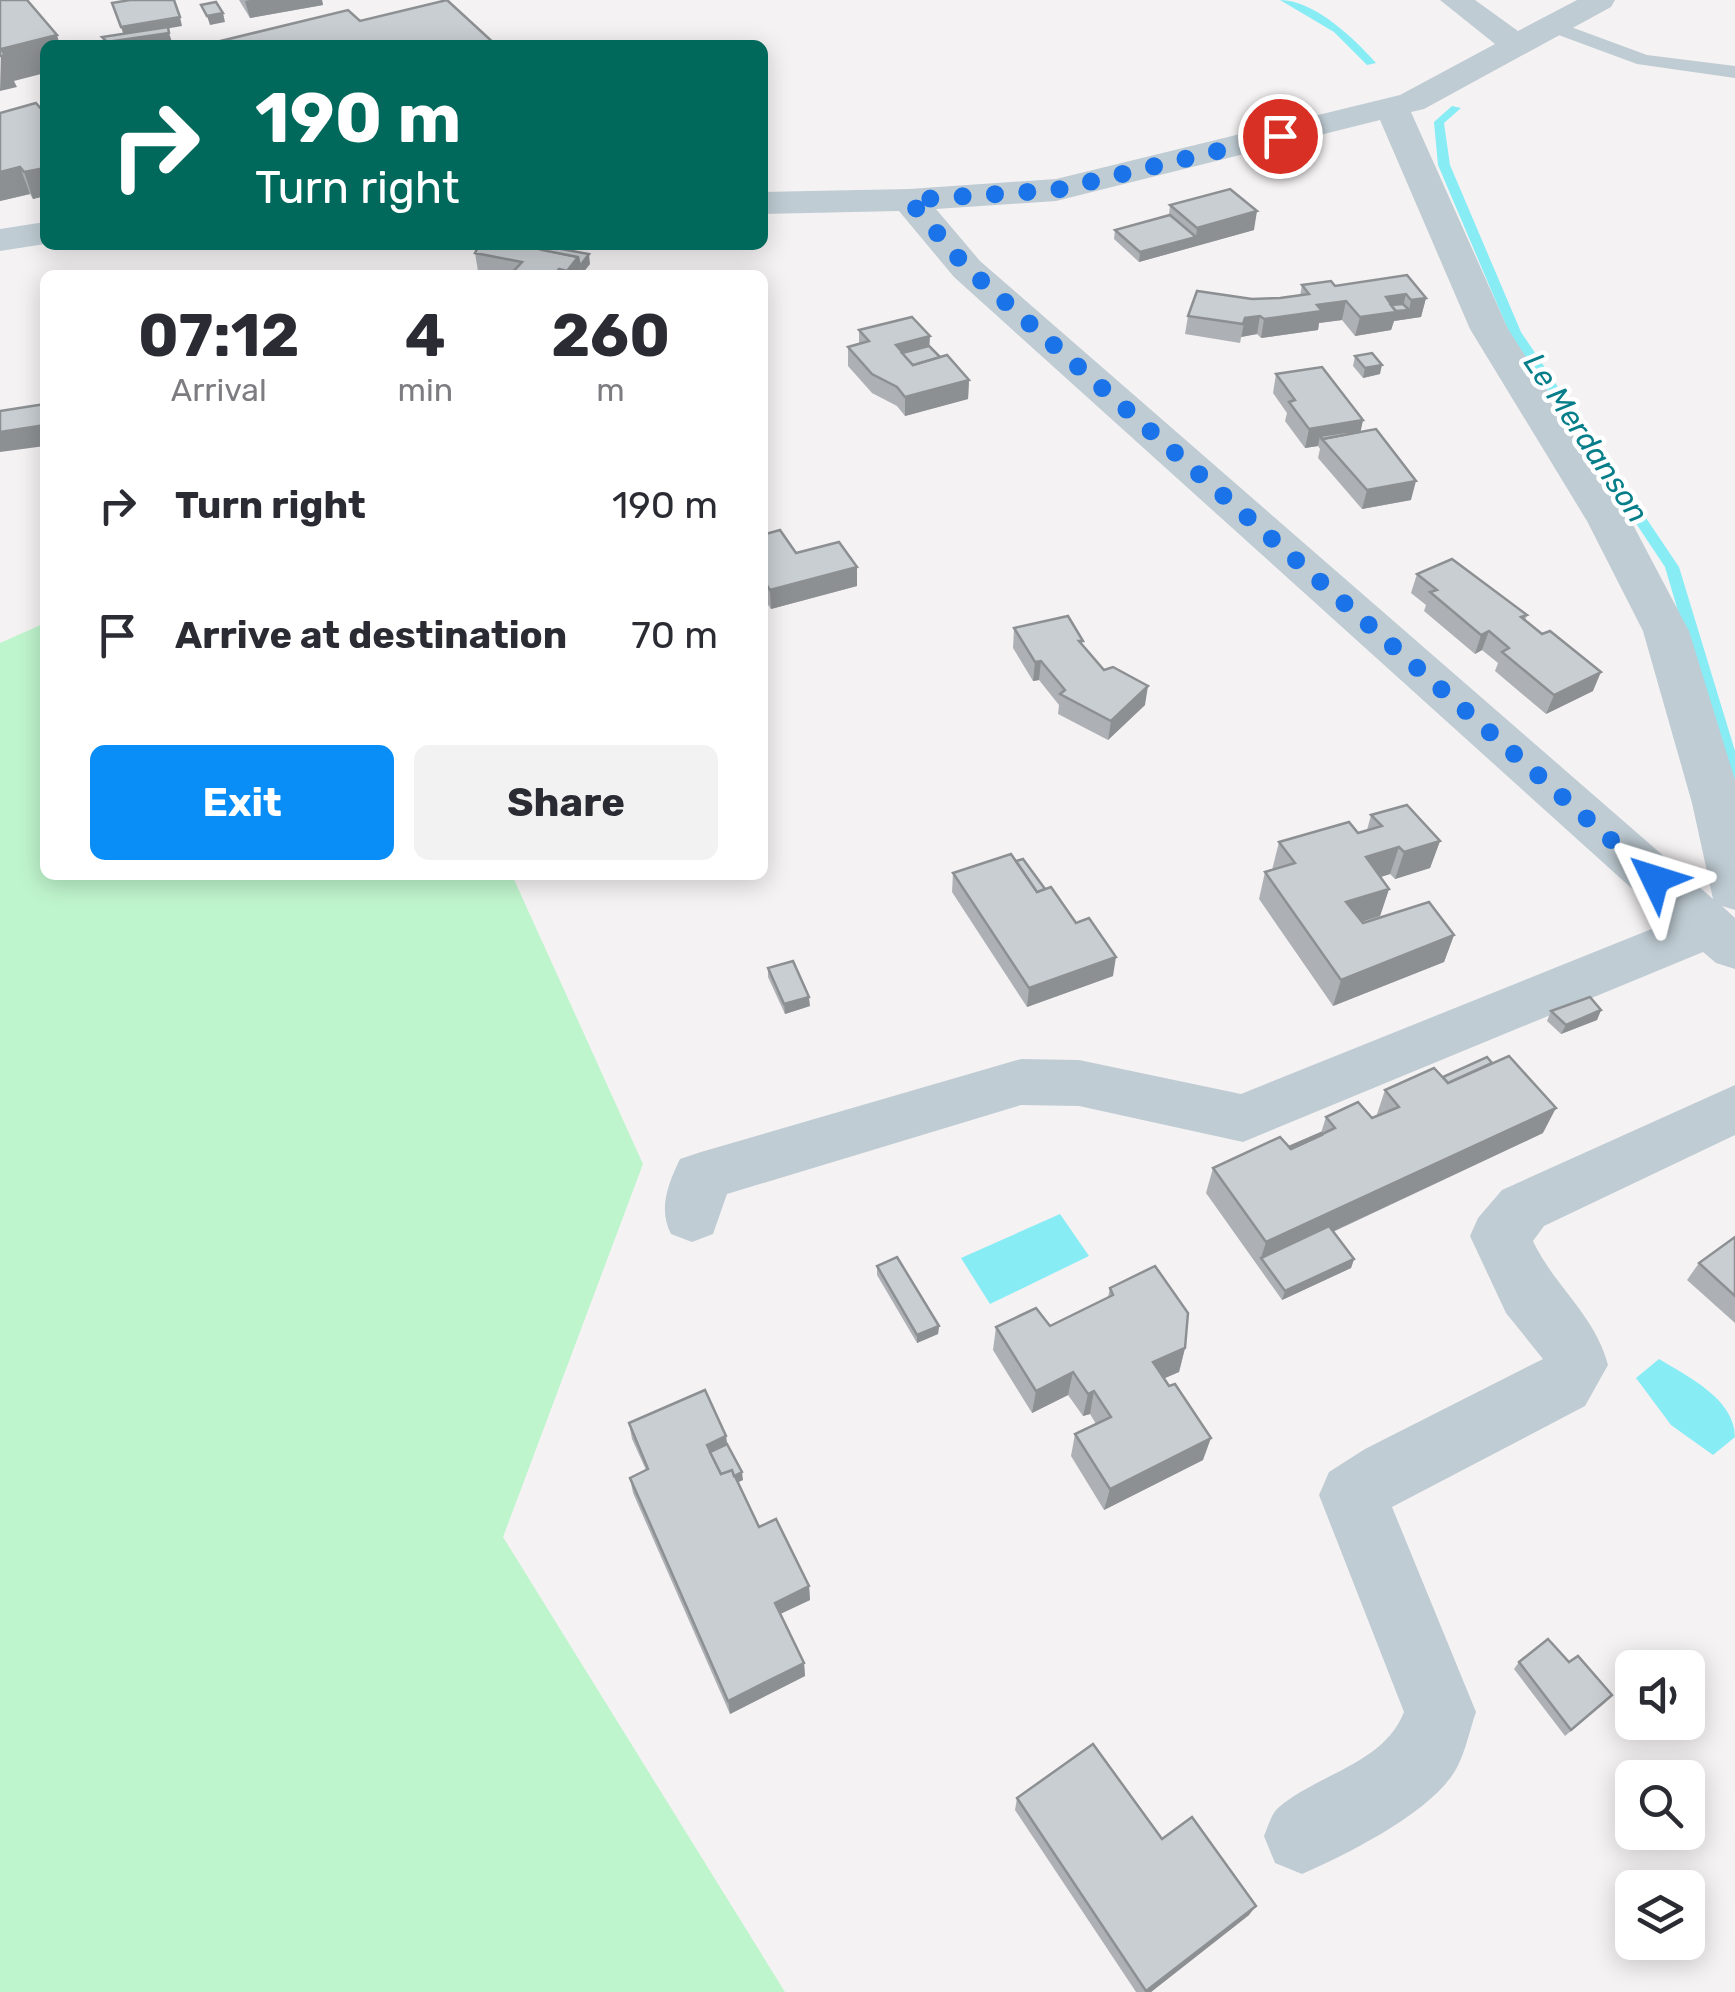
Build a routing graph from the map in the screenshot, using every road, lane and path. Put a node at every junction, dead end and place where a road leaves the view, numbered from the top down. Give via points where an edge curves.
1 (1455, 0) edge
2 (1594, 0) edge
3 (1552, 26) junction
4 (1518, 46) junction
5 (1735, 72) edge
6 (1413, 100) junction
7 (909, 200) junction
8 (768, 203) edge
9 (40, 233) edge
10 (0, 240) edge
11 (1726, 922) edge
12 (1735, 1109) edge
13 (692, 1216) dead end
14 (1302, 1836) dead end

1 - 4 street
2 - 3 street
3 - 4 street
3 - 5 lane via 1644,60
4 - 6 street
6 - 7 street via 1056,190
6 - 11 street via 1489,330 1610,521 1666,631 1717,803
7 - 8 street
7 - 11 street via 967,268
9 - 10 street
11 - 13 street via 1243,1118 1079,1083 1021,1082 701,1177
12 - 14 street via 1524,1208 1500,1236 1528,1294 1573,1347 1576,1366 1562,1385 1353,1494 1440,1712 1426,1751 1388,1785

